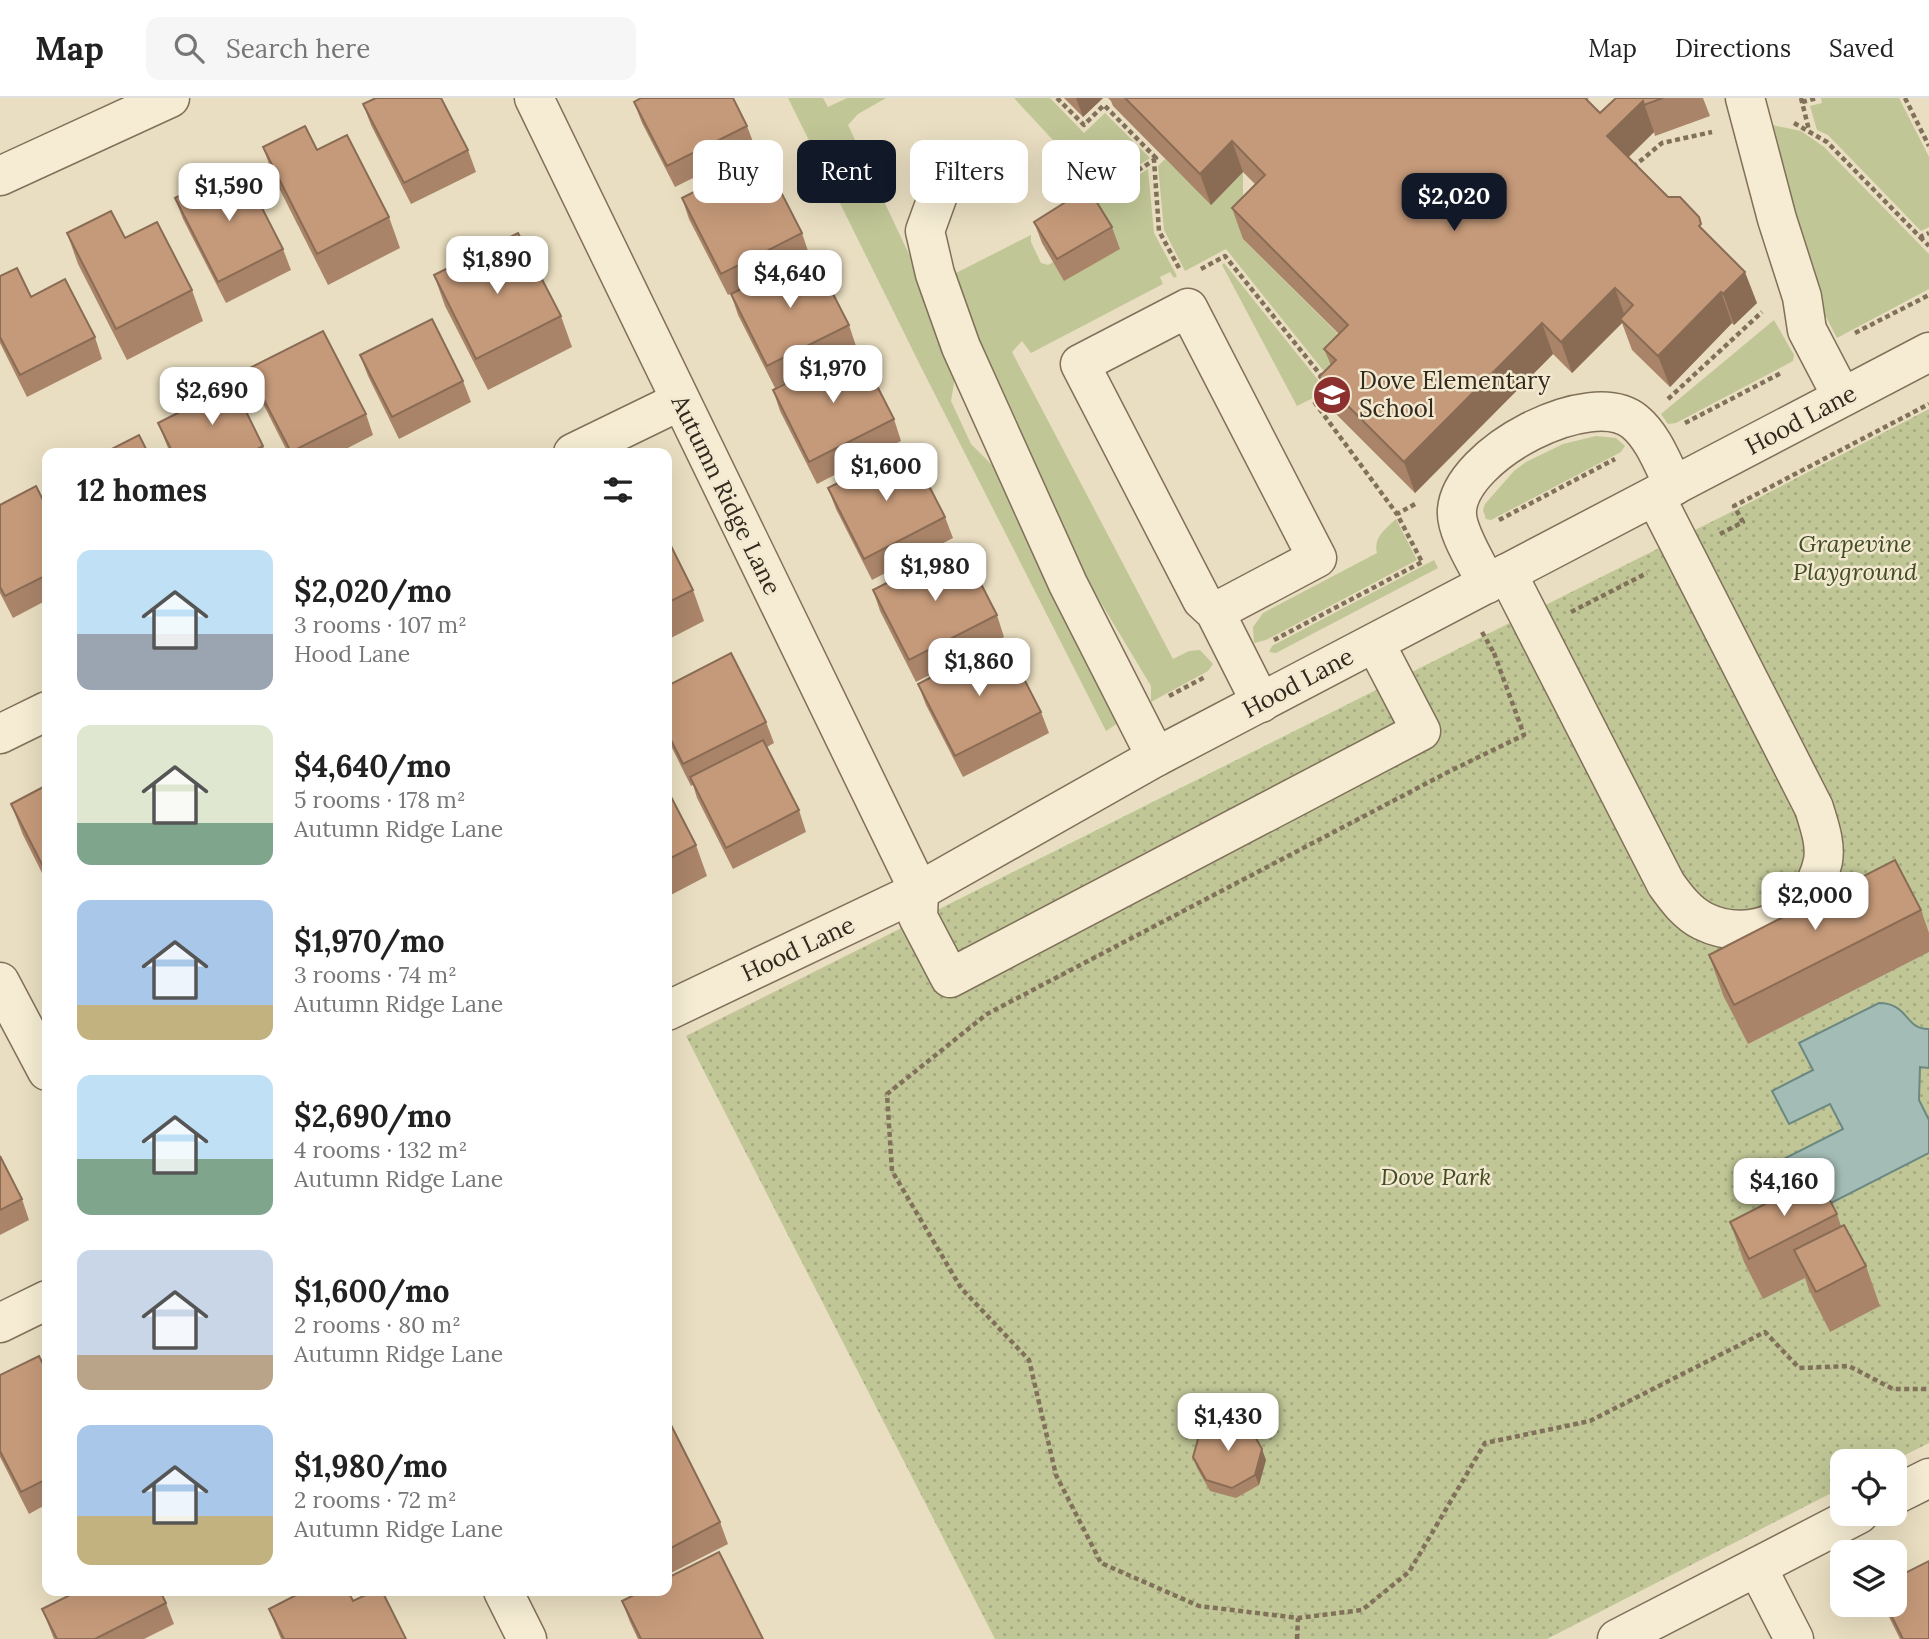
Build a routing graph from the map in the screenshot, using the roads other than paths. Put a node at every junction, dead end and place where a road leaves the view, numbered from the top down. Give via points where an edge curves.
1 (170, 98) edge
2 (534, 98) edge
3 (1748, 110) edge
4 (0, 176) edge
5 (935, 203) edge
6 (1929, 352) edge
7 (1842, 397) junction
8 (680, 401) junction
9 (583, 448) edge
10 (1664, 491) junction
11 (1497, 579) junction
12 (1214, 612) junction
13 (1375, 643) junction
14 (1261, 703) junction
15 (42, 713) edge
16 (0, 734) edge
17 (1156, 757) junction
18 (919, 891) junction
19 (0, 982) edge
20 (672, 1009) edge
21 (42, 1062) edge
22 (42, 1302) edge
23 (0, 1323) edge
24 (1929, 1478) edge
25 (1907, 1489) edge
26 (1836, 1526) edge
27 (1756, 1567) junction
28 (506, 1596) edge
29 (527, 1639) edge
30 (1617, 1639) edge
31 (1794, 1639) edge

1 - 4 street
2 - 8 street, Autumn Ridge Lane
3 - 7 street via 1802,297 1807,330
5 - 17 street via 925,231 961,346 1068,584
6 - 7 street, Hood Lane
7 - 10 street, Hood Lane
8 - 9 street
8 - 18 street, Autumn Ridge Lane
10 - 11 street, Hood Lane
10 - 11 street via 1655,424 1595,412 1545,424 1489,458 1472,477 1457,510 1465,540
10 - 11 street via 1822,833 1823,859 1815,885 1800,906 1779,922 1754,930 1727,930 1702,921 1681,905
11 - 13 street, Hood Lane
12 - 12 street via 1202,600 1080,364 1188,308 1317,558
12 - 14 street
13 - 14 street, Hood Lane
13 - 18 street via 1421,731 950,978 918,917
14 - 17 street, Hood Lane
15 - 16 street
17 - 18 street, Hood Lane
18 - 20 street, Hood Lane
19 - 21 street
22 - 23 street
24 - 25 street
26 - 27 street
27 - 30 street
27 - 31 street
28 - 29 street

